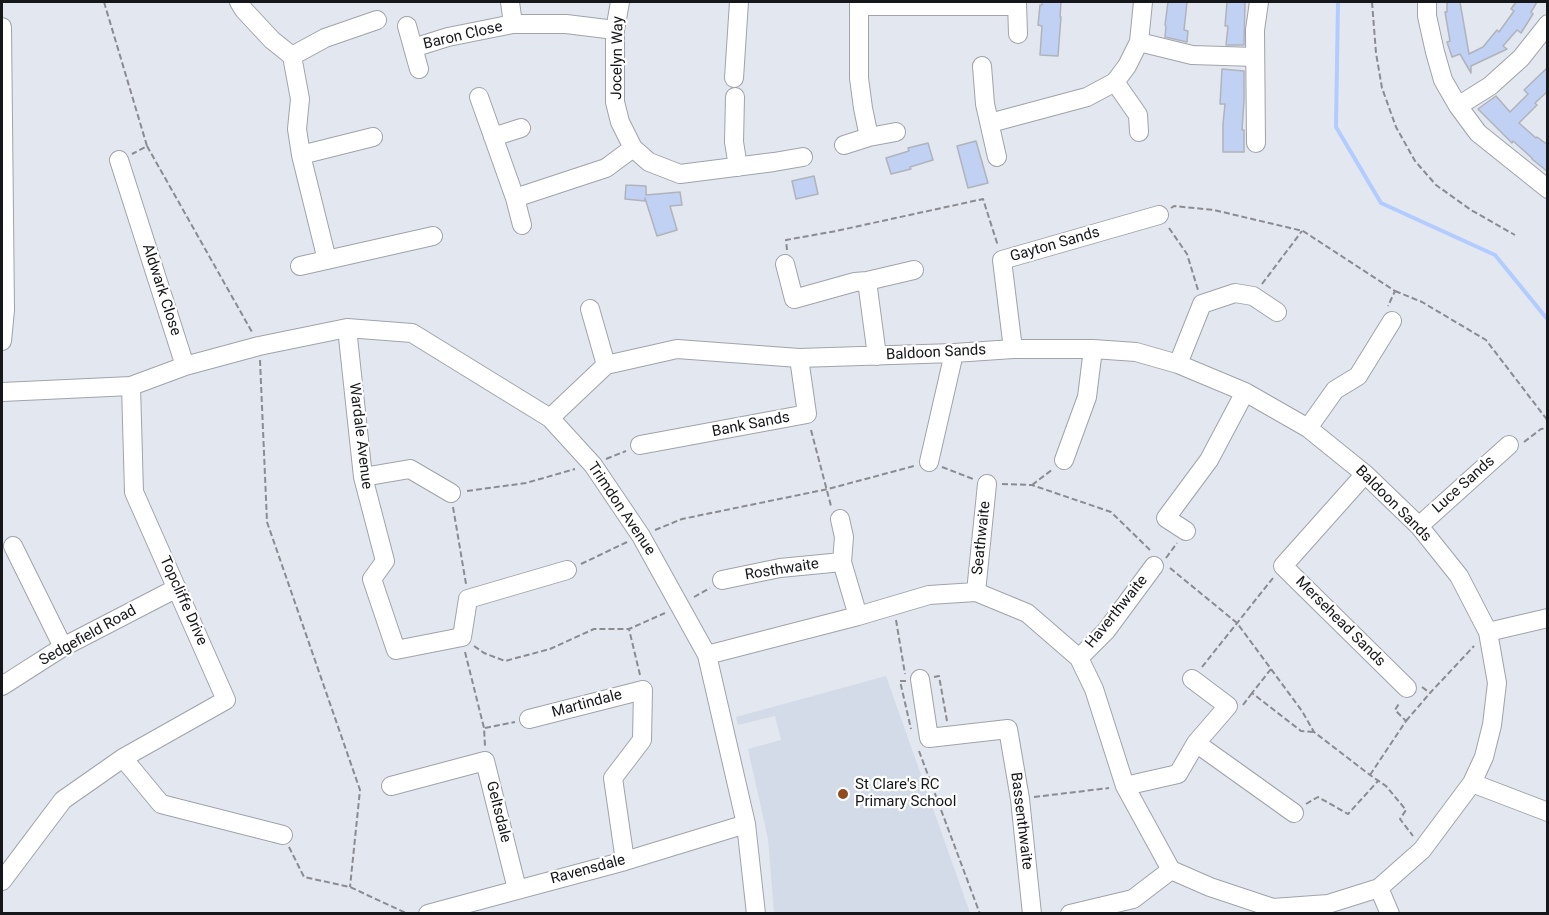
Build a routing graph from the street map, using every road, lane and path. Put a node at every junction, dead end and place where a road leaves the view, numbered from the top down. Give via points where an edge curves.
1 (104, 2) edge
2 (239, 2) edge
3 (510, 2) edge
4 (620, 2) edge
5 (739, 2) edge
6 (1143, 2) edge
7 (1259, 2) edge
8 (1372, 2) edge
9 (1427, 2) edge
10 (859, 4) edge
11 (1017, 4) edge
12 (377, 20) dead end
13 (513, 24) junction
14 (407, 26) dead end
15 (2, 27) edge
16 (615, 30) junction
17 (1545, 33) edge
18 (1018, 34) dead end
19 (1139, 42) junction
20 (413, 48) junction
21 (292, 56) junction
22 (1255, 57) junction
23 (982, 66) dead end
24 (418, 69) dead end
25 (734, 78) dead end
26 (1115, 82) junction
27 (479, 97) dead end
28 (735, 97) dead end
29 (1458, 106) junction
30 (990, 123) junction
31 (521, 128) dead end
32 (896, 132) dead end
33 (1140, 132) dead end
34 (493, 136) junction
35 (373, 137) dead end
36 (869, 137) junction
37 (1256, 143) dead end
38 (844, 145) dead end
39 (147, 146) junction
40 (633, 148) junction
41 (301, 155) junction
42 (803, 157) dead end
43 (997, 157) dead end
44 (119, 160) joint
45 (738, 167) junction
46 (1548, 189) edge
47 (515, 198) junction
48 (1159, 215) junction
49 (522, 225) dead end
50 (1303, 231) junction
51 (1515, 235) dead end
52 (433, 236) dead end
53 (327, 260) junction
54 (1002, 260) junction
55 (785, 264) joint
56 (300, 266) dead end
57 (914, 270) dead end
58 (867, 281) junction
59 (1395, 291) junction
60 (1253, 296) junction
61 (1202, 304) junction
62 (590, 309) dead end
63 (3, 310) edge
64 (1277, 312) dead end
65 (1392, 321) joint
66 (348, 327) junction
67 (2, 341) edge
68 (259, 346) junction
69 (1013, 349) junction
70 (1093, 349) junction
71 (954, 353) junction
72 (877, 356) junction
73 (799, 358) junction
74 (1178, 364) junction
75 (606, 365) junction
76 (185, 366) junction
77 (131, 386) junction
78 (2, 392) edge
79 (1245, 392) junction
80 (807, 414) junction
81 (550, 418) junction
82 (1548, 421) edge
83 (1308, 428) junction
84 (1548, 428) edge
85 (640, 445) joint
86 (1509, 445) joint
87 (1064, 460) joint
88 (928, 462) junction
89 (593, 465) junction
90 (1365, 474) junction
91 (363, 477) junction
92 (987, 484) junction
93 (1032, 485) junction
94 (828, 489) junction
95 (451, 493) junction
96 (840, 519) joint
97 (1419, 526) junction
98 (1186, 531) joint
99 (641, 536) junction
100 (12, 546) dead end
101 (842, 562) junction
102 (1158, 564) junction
103 (1283, 566) junction
104 (567, 570) joint
105 (722, 580) joint
106 (177, 588) junction
107 (976, 592) junction
108 (468, 599) junction
109 (679, 606) junction
110 (858, 616) junction
111 (1548, 618) edge
112 (1237, 623) junction
113 (628, 629) junction
114 (1488, 632) junction
115 (462, 637) junction
116 (63, 647) junction
117 (706, 655) junction
118 (1079, 658) junction
119 (1271, 669) junction
120 (1192, 679) joint
121 (913, 680) joint
122 (2, 686) edge
123 (1407, 688) junction
124 (643, 690) junction
125 (1430, 693) junction
126 (529, 719) joint
127 (1406, 721) junction
128 (484, 728) junction
129 (1314, 732) junction
130 (912, 733) dead end
131 (1196, 743) junction
132 (916, 744) dead end
133 (123, 758) junction
134 (485, 761) junction
135 (1370, 775) junction
136 (1379, 781) junction
137 (1472, 783) junction
138 (390, 786) dead end
139 (1125, 786) junction
140 (1020, 799) junction
141 (1548, 812) edge
142 (1294, 813) joint
143 (746, 824) junction
144 (283, 835) joint
145 (1422, 850) junction
146 (625, 861) junction
147 (1171, 870) junction
148 (2, 881) edge
149 (350, 887) junction
150 (1379, 888) junction
151 (517, 889) junction
152 (408, 914) edge
153 (428, 914) edge
154 (756, 914) edge
155 (980, 914) edge
156 (1032, 914) edge
157 (1070, 914) edge
158 (1390, 914) edge

1 - 39 path
2 - 21 street via 272,40
3 - 13 street, Baron Close
4 - 16 street, Jocelyn Way
5 - 25 street
6 - 19 street
7 - 22 street
8 - 51 path via 1382,88 1396,127 1415,161 1436,185
9 - 29 street via 1443,80
10 - 11 street
10 - 36 street via 859,78
11 - 18 street
12 - 21 street via 325,38
13 - 16 street, Baron Close via 566,24
13 - 20 street, Baron Close
14 - 20 street, Baron Close
15 - 63 street
16 - 40 street, Jocelyn Way via 615,102
17 - 29 street via 1491,86
19 - 22 street via 1192,55
19 - 26 street
20 - 24 street, Baron Close
21 - 41 street via 300,99 297,129
22 - 37 street
23 - 30 street via 984,104
26 - 30 street via 1087,97
26 - 33 street via 1137,115
27 - 34 street
28 - 45 street
29 - 46 street via 1478,132
30 - 43 street
31 - 34 street
32 - 36 street
34 - 47 street
35 - 41 street
36 - 38 street
39 - 44 path
39 - 68 path
40 - 45 street, Jocelyn Way via 650,162 680,174
40 - 47 street via 606,168
41 - 53 street
42 - 45 street, Jocelyn Way
44 - 76 street, Aldwark Close
47 - 49 street
48 - 50 path via 1174,206 1214,210
48 - 54 street, Gayton Sands
48 - 61 path via 1187,254
50 - 59 path
50 - 60 path
52 - 53 street
53 - 56 street
54 - 55 path via 983,199 786,240
54 - 69 street, Gayton Sands
55 - 58 street via 794,299
57 - 58 street
58 - 72 street
59 - 65 path via 1388,307
59 - 82 path via 1486,339
60 - 61 street via 1234,293
60 - 64 street
61 - 74 street
62 - 75 street
63 - 67 street
65 - 83 street via 1358,376 1335,390
66 - 68 street, Trimdon Avenue
66 - 81 street, Trimdon Avenue via 412,333
66 - 91 street, Wardale Avenue
68 - 76 street, Trimdon Avenue
68 - 149 path via 267,522 360,790
69 - 70 street, Baldoon Sands
69 - 71 street, Baldoon Sands
70 - 74 street, Baldoon Sands via 1136,352
70 - 87 street via 1087,397
71 - 72 street, Baldoon Sands
71 - 88 street
72 - 73 street, Baldoon Sands
73 - 75 street, Baldoon Sands via 677,349
73 - 80 street, Bank Sands
74 - 79 street, Baldoon Sands
75 - 81 street
76 - 77 street
77 - 78 street
77 - 106 street, Topcliffe Drive via 134,492
79 - 83 street, Baldoon Sands
79 - 98 street via 1209,460 1166,518
80 - 85 street, Bank Sands
80 - 94 path
81 - 89 street, Trimdon Avenue
83 - 90 street, Baldoon Sands
84 - 86 path via 1532,435 1514,451
85 - 89 path
86 - 97 street, Luce Sands
87 - 93 path
88 - 92 path
88 - 94 path
89 - 95 path via 526,483
89 - 99 street, Trimdon Avenue
90 - 97 street, Baldoon Sands
90 - 103 street, Mersehead Sands
91 - 95 street via 410,469
91 - 115 street, Wardale Avenue via 385,561 372,579 396,650
92 - 93 path
92 - 107 street, Seathwaite
93 - 102 path via 1111,512
94 - 96 path via 832,513
94 - 99 path via 682,519
95 - 108 path
96 - 101 street via 844,537
97 - 114 street, Baldoon Sands via 1460,576
98 - 102 path
99 - 104 path
99 - 109 street, Trimdon Avenue
100 - 116 street
101 - 105 street, Rosthwaite via 780,568
101 - 110 street
102 - 112 path
102 - 118 street, Haverthwaite via 1106,631
103 - 112 path
103 - 123 street, Mersehead Sands
104 - 108 street
105 - 109 path
106 - 116 street, Sedgefield Road
106 - 133 street, Topcliffe Drive via 226,700
107 - 110 street via 929,596
107 - 118 street via 1027,613
108 - 115 street
109 - 113 path
109 - 117 street, Trimdon Avenue
110 - 117 street
111 - 114 street
112 - 119 path
112 - 120 path
113 - 115 path via 594,630 550,649 505,661
113 - 124 path
114 - 125 path
114 - 137 street, Baldoon Sands via 1497,683 1484,758
115 - 128 path
116 - 122 street, Sedgefield Road
117 - 143 street, Trimdon Avenue
118 - 139 street via 1094,689
119 - 129 path
119 - 129 path via 1252,693 1301,731
120 - 131 street via 1228,706
121 - 130 path via 900,681
121 - 140 street, Bassenthwaite via 929,738 1008,729
123 - 125 path via 1417,683
123 - 127 path via 1395,710
124 - 126 street, Martindale
124 - 146 street, Martindale via 642,740 613,778
125 - 127 path
126 - 128 path
127 - 135 path
128 - 134 path
129 - 135 path
131 - 139 street via 1178,774
131 - 142 street
132 - 155 path
133 - 144 street via 161,804
133 - 148 street via 63,800
134 - 138 street, Geltsdale
134 - 151 street, Geltsdale
135 - 136 path
136 - 142 path via 1348,814 1318,797
136 - 145 path via 1406,810 1400,819
137 - 141 street
137 - 145 street, Baldoon Sands
139 - 140 path
139 - 147 street
140 - 156 street, Bassenthwaite
143 - 146 street, Ravensdale
143 - 154 street, Trimdon Avenue
144 - 149 path via 304,877
145 - 150 street, Baldoon Sands
146 - 151 street, Ravensdale
147 - 150 street, Baldoon Sands via 1273,908 1328,904
147 - 157 street via 1133,899
149 - 152 path
150 - 158 street
151 - 153 street, Ravensdale

